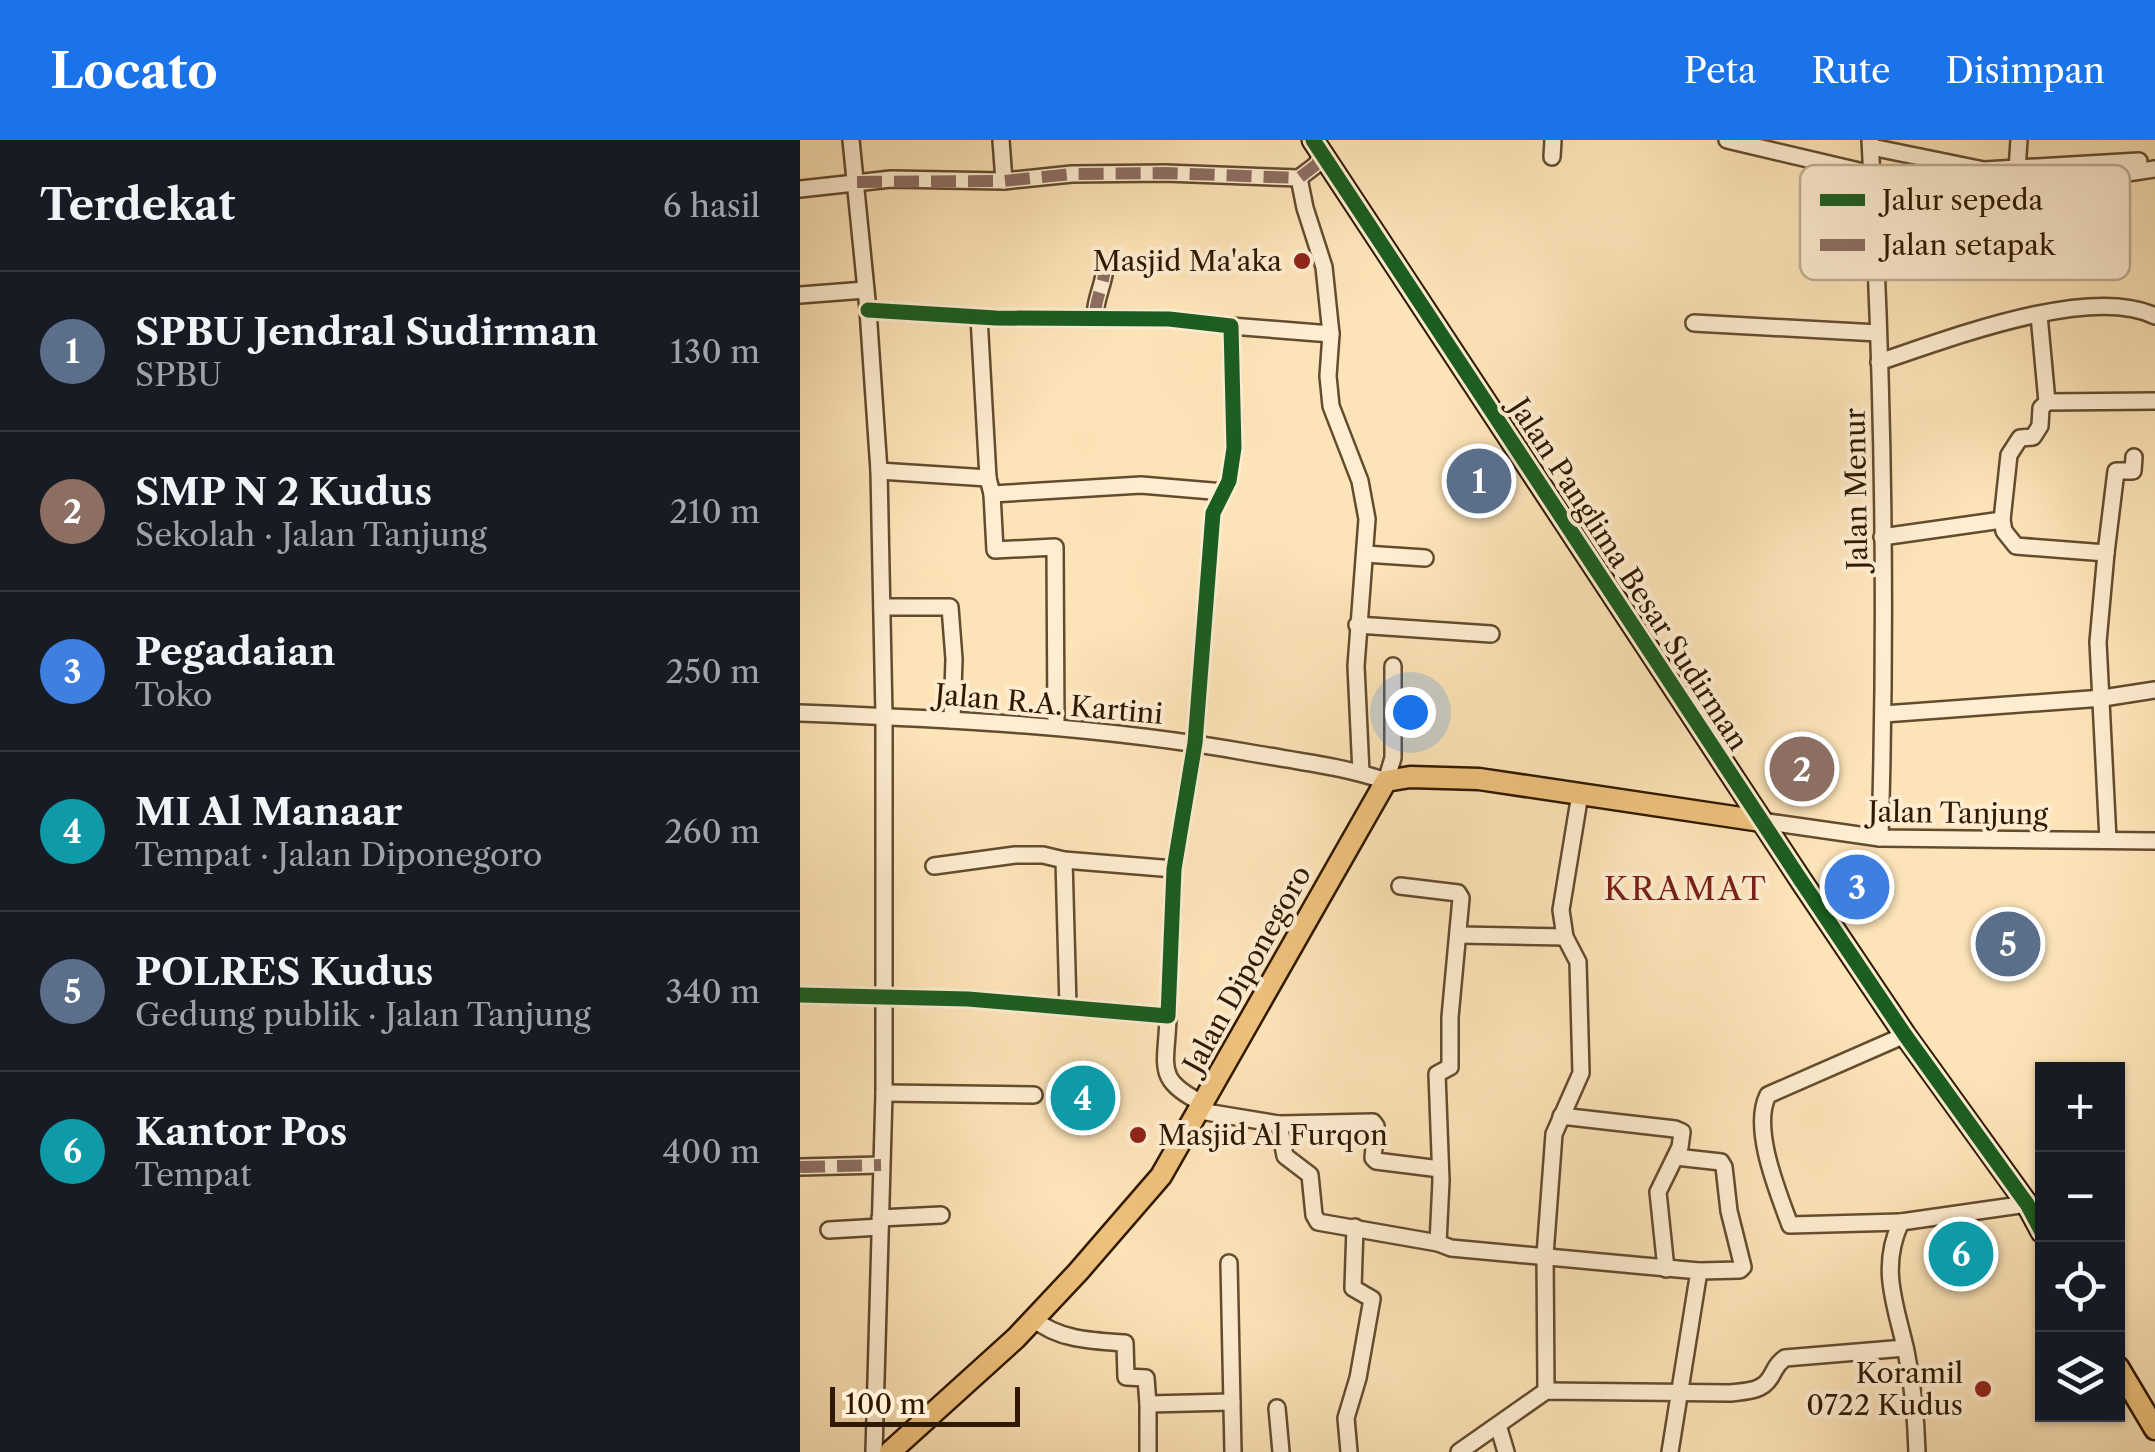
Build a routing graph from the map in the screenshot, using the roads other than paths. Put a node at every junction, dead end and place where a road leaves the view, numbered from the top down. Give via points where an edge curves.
1 (851, 140) edge
2 (1000, 140) edge
3 (1553, 140) edge
4 (1727, 140) edge
5 (2019, 140) edge
6 (1870, 143) edge
7 (1318, 146) edge
8 (1767, 146) edge
9 (1552, 157) dead end
10 (2155, 160) edge
11 (1838, 165) edge
12 (1963, 165) edge
13 (2017, 165) edge
14 (2086, 165) edge
15 (2155, 169) edge
16 (2130, 173) edge
17 (1299, 178) junction
18 (1004, 181) junction
19 (857, 182) junction
20 (800, 189) edge
21 (1105, 269) dead end
22 (1876, 280) edge
23 (865, 290) junction
24 (800, 295) edge
25 (868, 310) junction
26 (2039, 315) junction
27 (2155, 316) edge
28 (979, 317) junction
29 (1095, 317) junction
30 (1694, 323) dead end
31 (1230, 326) junction
32 (1878, 333) junction
33 (1331, 334) junction
34 (1879, 362) junction
35 (2155, 401) edge
36 (2047, 402) junction
37 (2134, 457) dead end
38 (879, 471) junction
39 (990, 486) junction
40 (1224, 492) junction
41 (2002, 520) junction
42 (1882, 536) junction
43 (2106, 553) junction
44 (1365, 554) junction
45 (1425, 558) dead end
46 (882, 608) junction
47 (1357, 626) junction
48 (1491, 634) dead end
49 (1393, 666) dead end
50 (2155, 690) edge
51 (2103, 698) junction
52 (800, 713) edge
53 (1884, 714) junction
54 (884, 716) junction
55 (952, 720) junction
56 (1056, 727) junction
57 (1194, 742) junction
58 (1361, 773) junction
59 (1386, 782) junction
60 (1580, 794) junction
61 (1761, 821) junction
62 (1880, 838) junction
63 (2108, 840) junction
64 (2155, 840) edge
65 (1064, 860) junction
66 (934, 866) dead end
67 (1174, 869) junction
68 (1400, 886) dead end
69 (1459, 935) junction
70 (1565, 937) junction
71 (885, 994) junction
72 (800, 995) edge
73 (1068, 1006) junction
74 (1168, 1016) junction
75 (1905, 1035) junction
76 (884, 1093) junction
77 (1034, 1096) dead end
78 (1202, 1108) junction
79 (1562, 1116) junction
80 (1279, 1124) junction
81 (1676, 1157) junction
82 (881, 1165) junction
83 (800, 1167) edge
84 (1440, 1169) junction
85 (2027, 1204) junction
86 (940, 1214) dead end
87 (2035, 1219) edge
88 (880, 1222) junction
89 (1901, 1222) junction
90 (1355, 1226) junction
91 (829, 1230) dead end
92 (1438, 1243) junction
93 (1544, 1254) junction
94 (1228, 1264) dead end
95 (1666, 1269) junction
96 (1699, 1271) junction
97 (1034, 1319) junction
98 (1905, 1348) junction
99 (2125, 1379) edge
100 (1546, 1391) junction
101 (1677, 1395) junction
102 (1232, 1402) junction
103 (1148, 1404) junction
104 (1277, 1408) dead end
105 (1498, 1425) junction
106 (2155, 1429) edge
107 (874, 1452) edge
108 (890, 1452) edge
109 (1148, 1452) edge
110 (1233, 1452) edge
111 (1282, 1452) edge
112 (1349, 1452) edge
113 (1459, 1452) edge
114 (1506, 1452) edge
115 (1670, 1452) edge
116 (1917, 1452) edge

1 - 19 street
2 - 18 street
3 - 9 street
4 - 8 street
5 - 13 street
6 - 12 street
7 - 17 street via 1316,166
7 - 61 main road, Jalan Panglima Besar Sudirman
8 - 11 street
10 - 14 street
15 - 16 street
17 - 18 street via 1109,173
17 - 33 street via 1324,267
18 - 19 street
19 - 20 street
19 - 23 street
21 - 29 street
22 - 32 street, Jalan Menur
23 - 24 street
23 - 25 street
25 - 28 street
25 - 38 street
26 - 27 street via 2098,306
26 - 34 street
26 - 36 street
28 - 29 street
28 - 39 street
29 - 31 street
30 - 32 street
31 - 33 street
31 - 40 street via 1234,448
32 - 34 street, Jalan Menur
33 - 44 street via 1331,406 1360,482
34 - 42 street, Jalan Menur
35 - 36 street
36 - 41 street via 2033,437 2020,438 2008,454
37 - 43 street via 2133,471 2116,471
38 - 39 street
38 - 46 street
39 - 40 street
39 - 56 street via 996,550 1055,548
40 - 57 street via 1213,513
41 - 42 street
41 - 43 street via 2016,546
42 - 53 street, Jalan Menur
43 - 51 street via 2098,642
44 - 45 street
44 - 47 street
46 - 54 street
46 - 55 street via 950,608
47 - 48 street
47 - 58 street
49 - 59 street via 1393,752
50 - 51 street
51 - 53 street
51 - 63 street
52 - 54 street, Jalan R.A. Kartini
53 - 62 street, Jalan Menur
54 - 55 street, Jalan R.A. Kartini
54 - 71 street
55 - 56 street, Jalan R.A. Kartini
56 - 57 street, Jalan R.A. Kartini
57 - 58 street, Jalan R.A. Kartini
57 - 67 street
58 - 59 street, Jalan R.A. Kartini
59 - 60 main road via 1462,778
59 - 78 main road, Jalan Diponegoro
60 - 61 main road
60 - 70 street via 1562,910
61 - 62 street, Jalan Tanjung
61 - 75 main road, Jalan Panglima Besar Sudirman
62 - 63 street, Jalan Tanjung
63 - 64 street, Jalan Tanjung
65 - 66 street via 1014,855
65 - 67 street
65 - 73 street
67 - 74 street
68 - 69 street via 1458,893
69 - 70 street
69 - 84 street via 1450,1067 1437,1074
70 - 79 street via 1578,962 1581,1073
71 - 72 street
71 - 73 street
71 - 76 street
73 - 74 street
74 - 78 street via 1167,1077
75 - 85 main road, Jalan Panglima Besar Sudirman
75 - 89 street via 1778,1090 1762,1106 1764,1137 1790,1226
76 - 77 street
76 - 82 street
78 - 80 street
78 - 97 main road, Jalan Diponegoro via 1161,1176
79 - 81 street via 1677,1129 1683,1138
79 - 93 street via 1554,1134
80 - 84 street via 1373,1122 1376,1161
80 - 90 street via 1285,1156 1310,1175 1318,1222
81 - 95 street via 1658,1192
81 - 96 street via 1724,1166 1742,1267
82 - 83 street
82 - 88 street
84 - 92 street
85 - 87 main road, Jalan Panglima Besar Sudirman
85 - 89 street
86 - 88 street
88 - 91 street
88 - 107 street
89 - 98 street via 1889,1272
90 - 92 street
90 - 112 street via 1353,1288 1372,1299 1346,1418
92 - 93 street
93 - 95 street
93 - 100 street
94 - 102 street
95 - 96 street
96 - 101 street
97 - 103 street via 1059,1333 1125,1344 1126,1377 1146,1378
97 - 108 main road, Jalan Diponegoro
98 - 101 street via 1785,1358 1758,1390
98 - 116 street
99 - 106 main road
100 - 101 street
100 - 105 street
101 - 115 street
102 - 103 street
102 - 110 street
103 - 109 street
104 - 111 street
105 - 113 street
105 - 114 street

